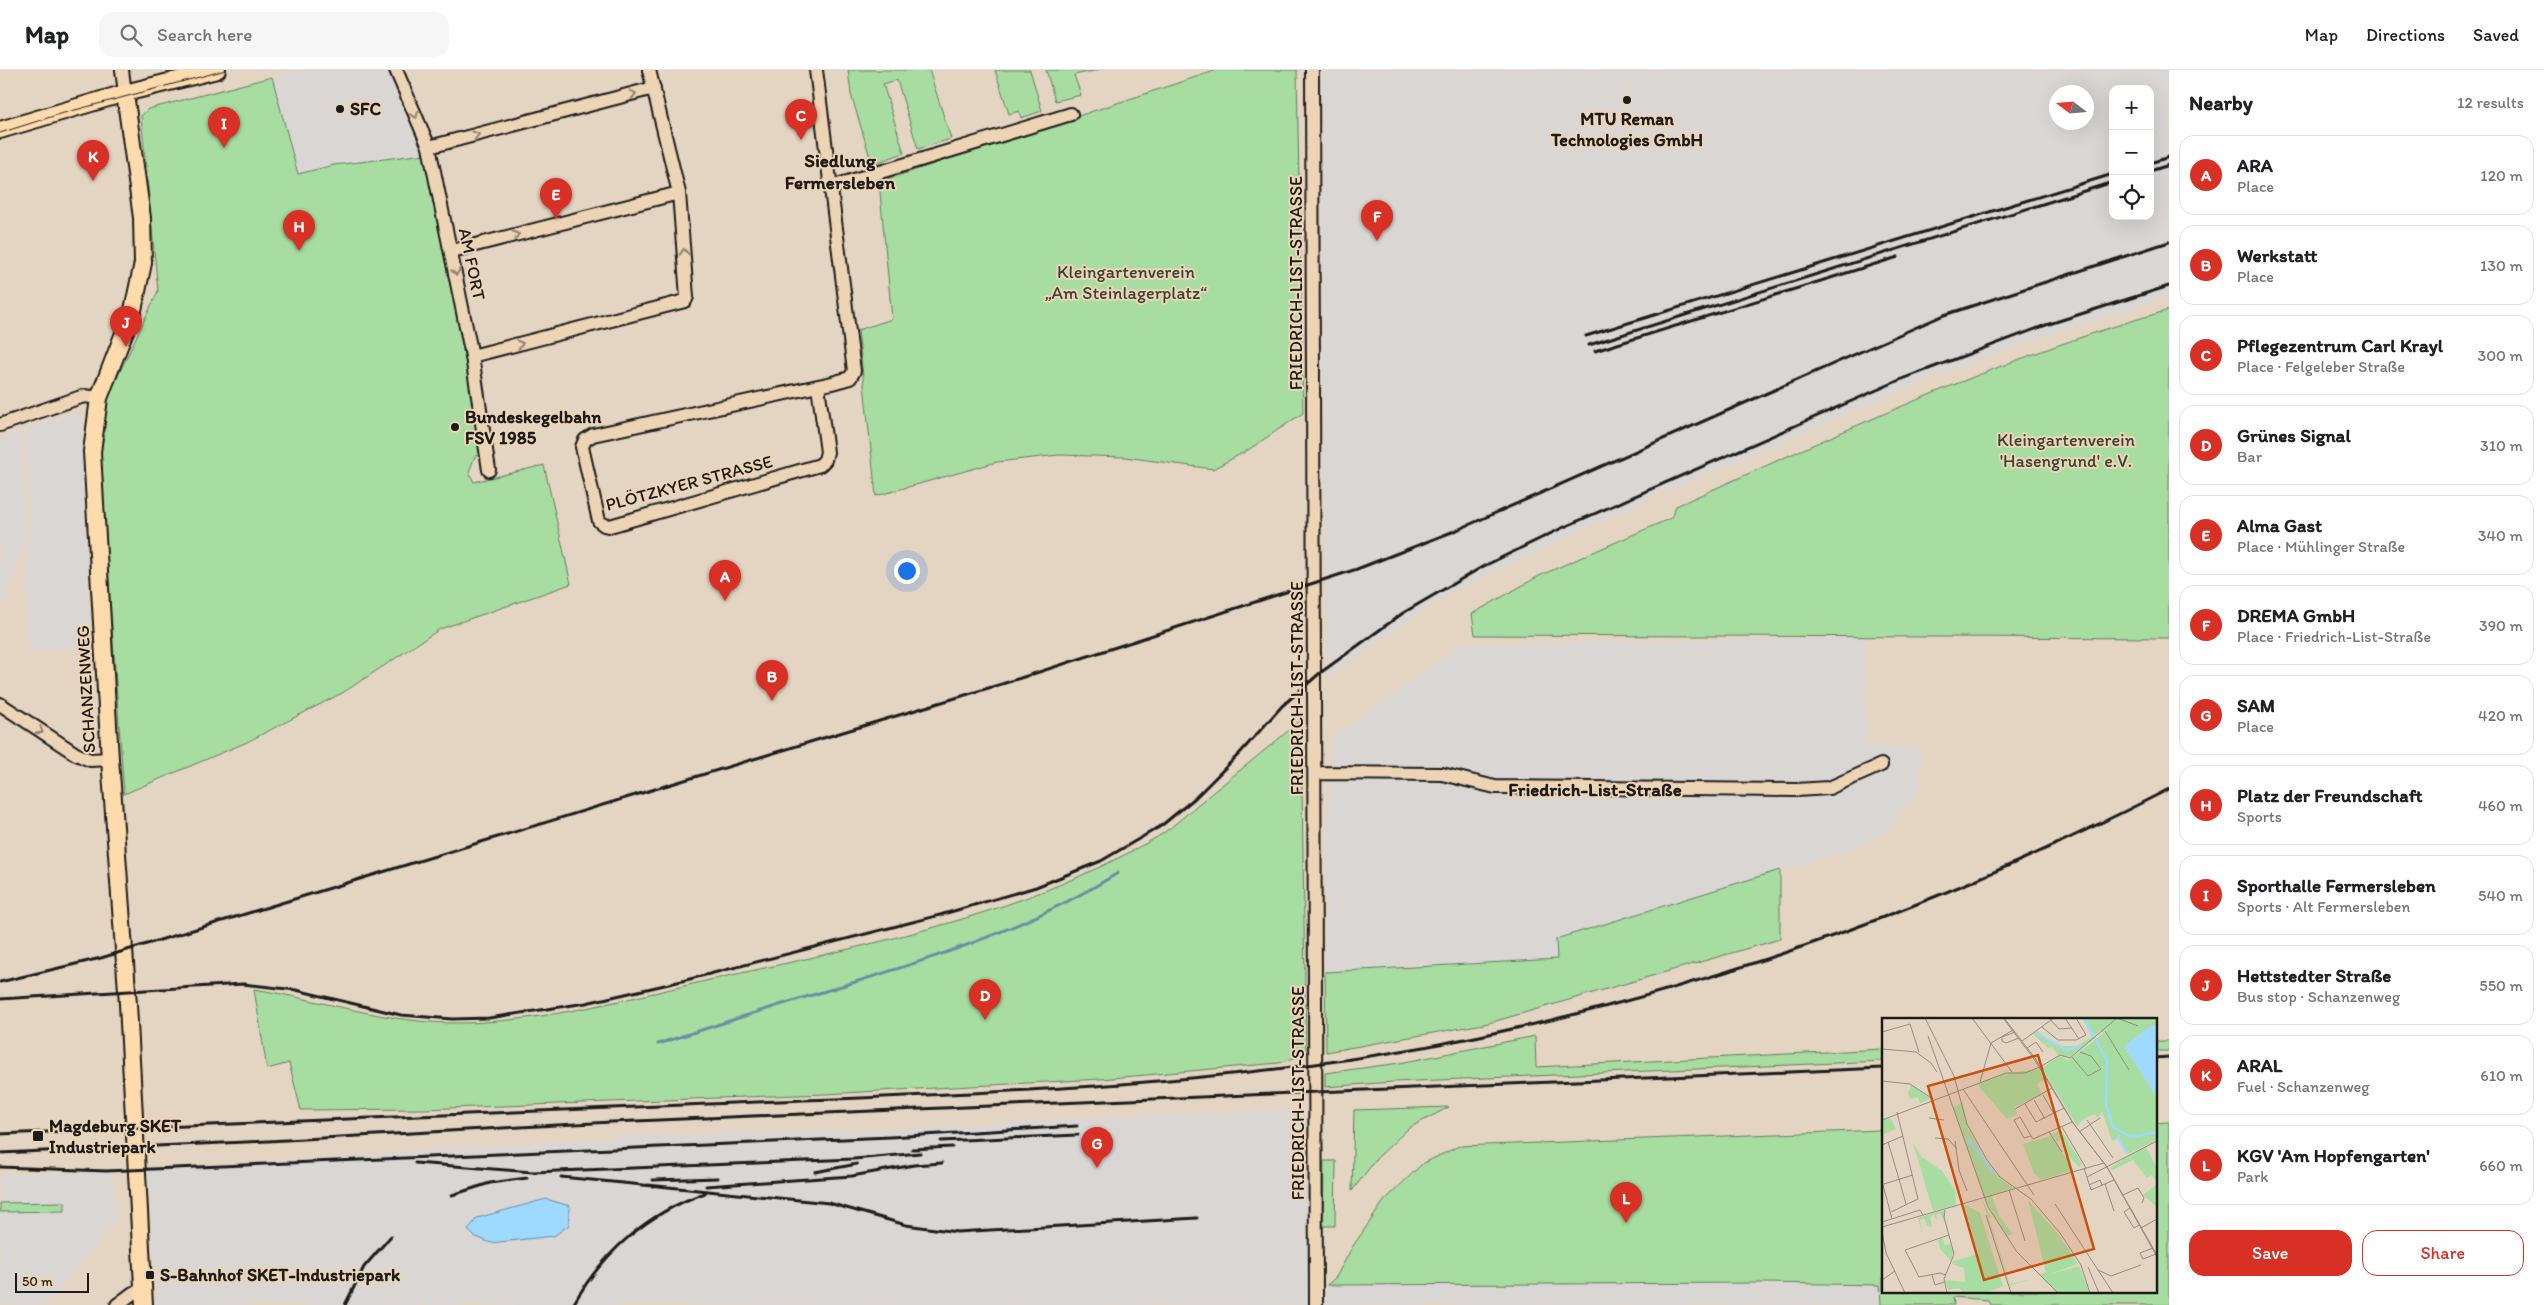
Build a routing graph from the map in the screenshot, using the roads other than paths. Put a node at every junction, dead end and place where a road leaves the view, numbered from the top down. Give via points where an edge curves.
1 (122, 70) edge
2 (217, 70) edge
3 (396, 70) edge
4 (649, 70) edge
5 (816, 70) edge
6 (1312, 70) edge
7 (654, 88) junction
8 (125, 93) junction
9 (1070, 114) dead end
10 (0, 130) edge
11 (429, 147) junction
12 (831, 187) junction
13 (678, 193) junction
14 (452, 251) junction
15 (472, 356) junction
16 (818, 386) junction
17 (99, 398) junction
18 (0, 425) edge
19 (490, 470) dead end
20 (0, 704) edge
21 (110, 760) junction
22 (1881, 765) dead end
23 (1315, 774) junction
24 (144, 1298) edge
25 (116, 1305) edge
26 (1316, 1305) edge

1 - 8 street
2 - 8 main road
3 -> 11 street, AM FORT
4 - 7 street
5 - 12 street, PLÖTZKYER STRASSE
6 - 23 street, FRIEDRICH-LIST-STRASSE
11 -> 7 street
7 - 13 street
8 - 10 main road
8 - 17 main road, SCHANZENWEG via 142,218 143,263 133,310
9 - 12 street
11 - 14 street, AM FORT
12 - 16 street, PLÖTZKYER STRASSE via 854,371 850,378
14 -> 13 street
15 -> 13 street via 685,301
14 -> 15 street, AM FORT
15 - 19 street, AM FORT
16 - 16 street, PLÖTZKYER STRASSE via 594,435 584,440 582,447 599,521 610,526 820,465 827,452
17 - 18 street via 84,396
17 - 21 main road, SCHANZENWEG via 93,430 92,463
20 -> 21 street via 76,754 90,760
21 - 24 main road, SCHANZENWEG via 128,1004
22 - 23 street via 1829,788 1796,790 1494,787 1442,774
23 - 26 street, FRIEDRICH-LIST-STRASSE
24 - 25 street via 133,1293

